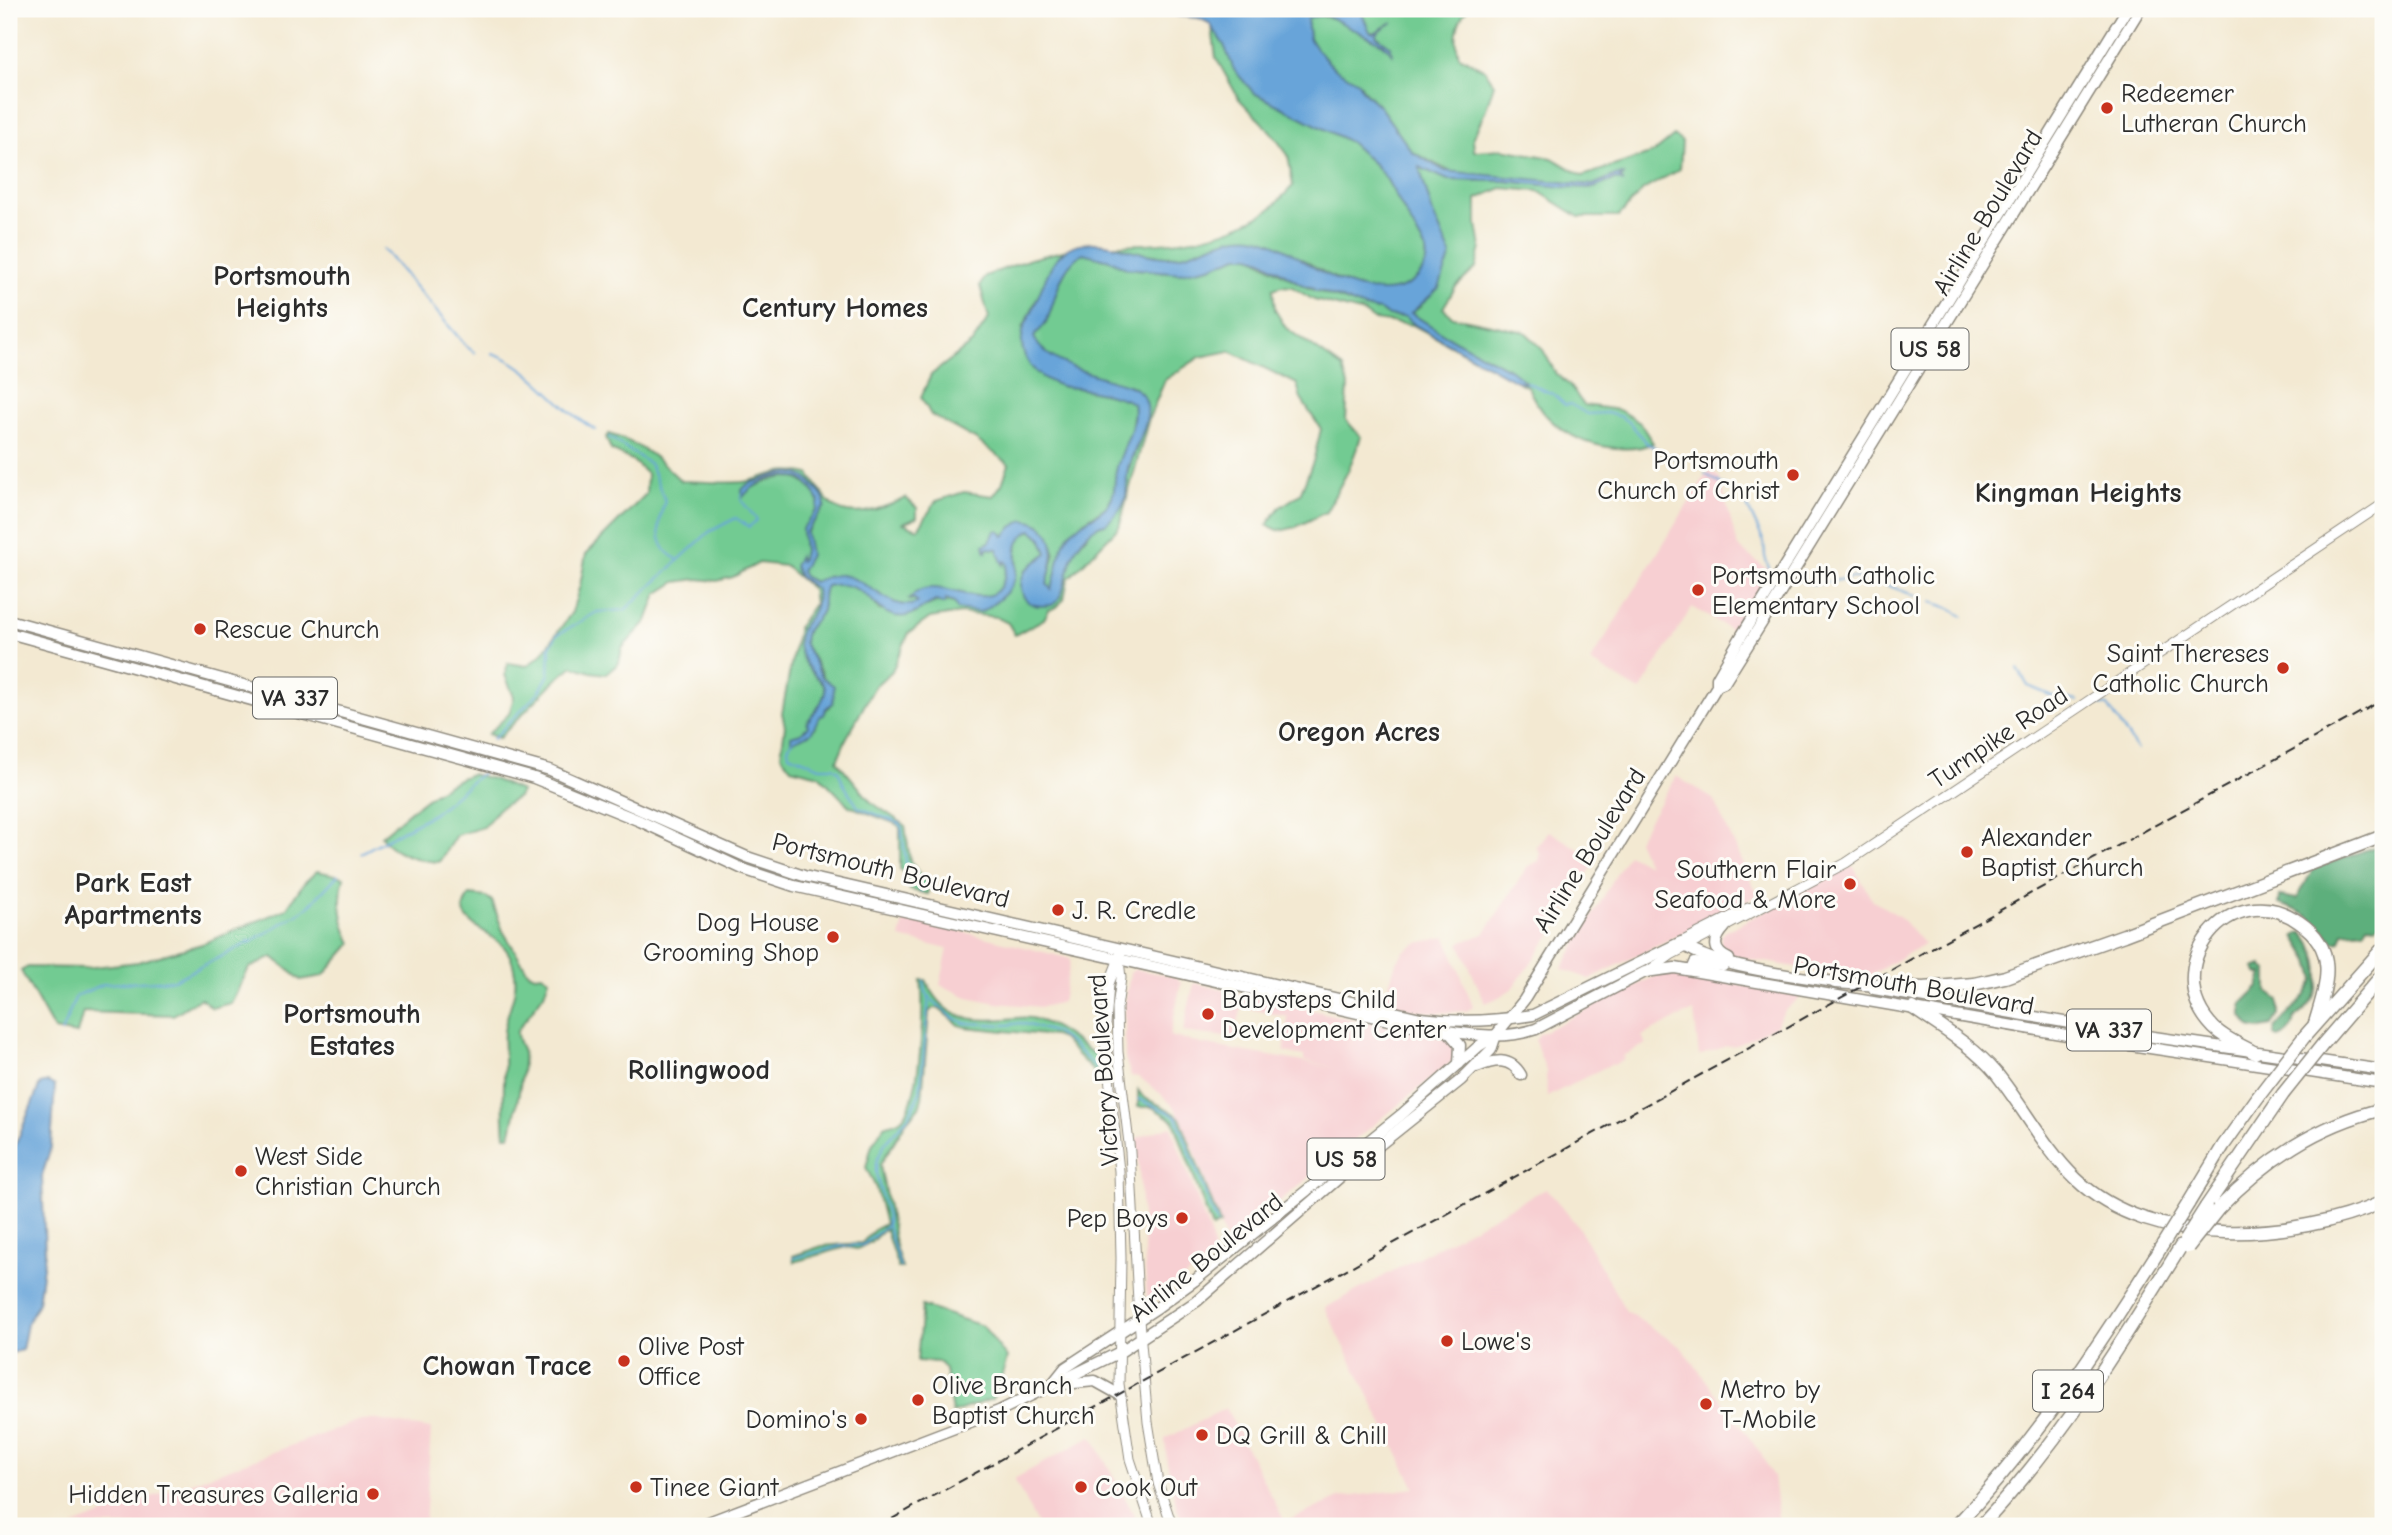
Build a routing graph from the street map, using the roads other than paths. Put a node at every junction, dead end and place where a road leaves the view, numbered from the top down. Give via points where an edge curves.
1 (2127, 9) edge
2 (2140, 9) edge
3 (2383, 504) edge
4 (1762, 613) junction
5 (9, 620) edge
6 (9, 633) edge
7 (2383, 836) edge
8 (1770, 902) junction
9 (960, 912) junction
10 (956, 924) junction
11 (1725, 927) junction
12 (1684, 945) junction
13 (1122, 948) junction
14 (2383, 948) edge
15 (1119, 960) junction
16 (1741, 965) junction
17 (1692, 970) junction
18 (1757, 970) junction
19 (1645, 972) junction
20 (2383, 974) edge
21 (1835, 982) junction
22 (1913, 1009) junction
23 (1508, 1019) junction
24 (2315, 1023) junction
25 (1448, 1031) junction
26 (1496, 1035) junction
27 (2255, 1053) junction
28 (1459, 1064) junction
29 (1475, 1068) junction
30 (2383, 1070) edge
31 (1521, 1075) dead end
32 (2383, 1083) edge
33 (1421, 1105) junction
34 (2383, 1109) edge
35 (1305, 1200) junction
36 (2383, 1202) edge
37 (2212, 1208) junction
38 (1139, 1320) junction
39 (1121, 1332) junction
40 (1141, 1339) junction
41 (1120, 1352) junction
42 (1053, 1383) junction
43 (1120, 1395) junction
44 (698, 1526) edge
45 (1152, 1526) edge
46 (1172, 1526) edge
47 (1956, 1526) edge
48 (1981, 1526) edge

1 - 4 main road, Airline Boulevard / US 58
2 - 4 main road, Airline Boulevard / US 58
3 - 8 main road, Turnpike Road via 1862,853
4 - 23 main road, Airline Boulevard / US 58 via 1717,678 1717,686
5 - 9 main road, Portsmouth Boulevard / VA 337 via 509,757 550,770 781,870
6 - 10 main road, Portsmouth Boulevard / VA 337 via 534,778 766,877
7 - 21 highway via 2005,977 1923,988
8 - 11 main road, Turnpike Road
8 - 12 main road, Turnpike Road via 1748,908
9 - 10 main road
9 - 13 main road, Portsmouth Boulevard / VA 337
10 - 15 main road, Portsmouth Boulevard / VA 337
11 - 12 main road, Turnpike Road
11 - 16 main road via 1715,940 1716,948
12 - 16 main road, Portsmouth Boulevard
12 - 19 main road, Portsmouth Boulevard
12 - 23 main road, Portsmouth Boulevard via 1543,1010
13 - 15 main road
13 - 23 main road, Portsmouth Boulevard / VA 337 via 1421,1018
14 - 24 highway, I 264
15 - 25 main road, Portsmouth Boulevard / VA 337
15 - 38 main road, Victory Boulevard via 1118,1052 1130,1152
15 - 39 main road, Victory Boulevard via 1109,984 1105,1039 1119,1171
16 - 18 main road, Portsmouth Boulevard
17 - 18 main road via 1695,963
17 - 19 main road, Portsmouth Boulevard
17 - 22 main road, Portsmouth Boulevard
18 - 21 main road, Portsmouth Boulevard
19 - 26 main road, Portsmouth Boulevard via 1536,1029
20 - 37 highway, I 264, bridge via 2283,1094
21 - 27 main road, Portsmouth Boulevard / VA 337
22 - 32 main road, Portsmouth Boulevard / VA 337
22 - 36 highway via 1984,1060 2078,1181 2138,1217 2189,1229 2282,1229 2326,1222
23 - 26 main road, Airline Boulevard / US 58
24 - 27 highway via 2328,974 2313,933 2275,910 2247,911 2227,919 2210,932 2197,952 2193,986 2200,1010 2215,1029
24 - 47 highway, I 264, bridge via 2223,1146 2069,1390
25 - 26 main road, Portsmouth Boulevard / VA 337
25 - 28 main road via 1460,1045
26 - 28 main road, Airline Boulevard / US 58
26 - 29 main road, Airline Boulevard / US 58 via 1491,1050
27 - 30 main road, Portsmouth Boulevard / VA 337
28 - 33 main road, Airline Boulevard / US 58
29 - 31 main road via 1503,1061 1514,1065
29 - 33 main road, Airline Boulevard / US 58
33 - 35 main road, Airline Boulevard / US 58
34 - 37 highway via 2335,1124 2291,1146
35 - 38 main road, Airline Boulevard / US 58
35 - 40 main road, Airline Boulevard / US 58 via 1214,1287
37 - 48 highway, I 264, bridge via 2098,1379
38 - 39 main road, Airline Boulevard / US 58
38 - 40 main road, Victory Boulevard
39 - 41 main road, Victory Boulevard
39 - 42 main road, Airline Boulevard / US 58 via 1065,1368
40 - 41 main road, Airline Boulevard / US 58
40 - 46 main road, Victory Boulevard via 1153,1461
41 - 42 main road, Airline Boulevard / US 58
41 - 43 main road, Victory Boulevard
42 - 43 main road via 1095,1381
42 - 44 main road, Airline Boulevard / US 58 via 999,1410
43 - 45 main road, Victory Boulevard via 1130,1459

